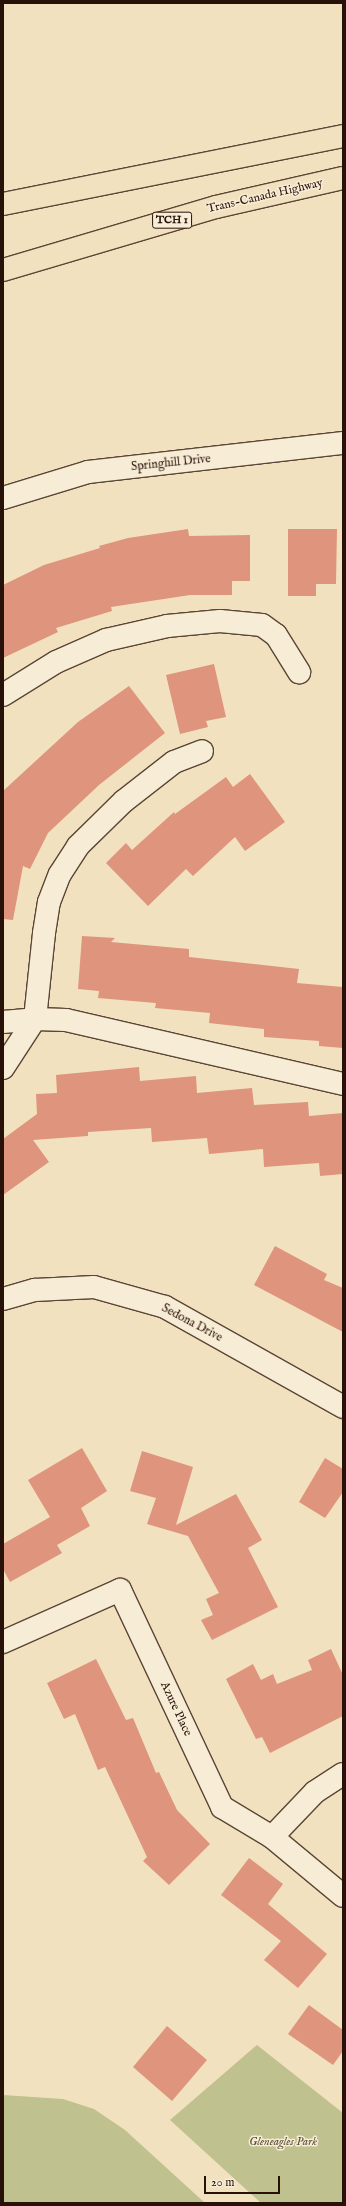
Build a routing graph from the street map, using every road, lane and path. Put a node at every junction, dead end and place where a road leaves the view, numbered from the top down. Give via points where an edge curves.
1 (343, 136) edge
2 (343, 178) edge
3 (3, 204) edge
4 (3, 270) edge
5 (343, 443) edge
6 (3, 498) edge
7 (299, 672) dead end
8 (3, 695) edge
9 (202, 751) dead end
10 (35, 1019) junction
11 (3, 1022) edge
12 (3, 1068) edge
13 (343, 1084) edge
14 (3, 1299) edge
15 (343, 1407) edge
16 (3, 1642) edge
17 (343, 1774) edge
18 (272, 1837) junction
19 (343, 1896) edge

1 - 3 highway
2 - 4 highway, Trans-Canada Highway / TCH 1 via 216,207
5 - 6 street, Springhill Drive via 88,472
7 - 8 street via 276,635 262,625 220,621 167,626 106,640 56,662
9 - 10 street via 174,762 124,801 78,846 60,874 49,902
10 - 11 street
10 - 12 street
10 - 13 street via 66,1020
14 - 15 street, Sedona Drive via 35,1290 94,1287 165,1307
16 - 18 street, Azure Place via 120,1590 222,1807
17 - 18 street via 315,1792
18 - 19 street, Azure Place

